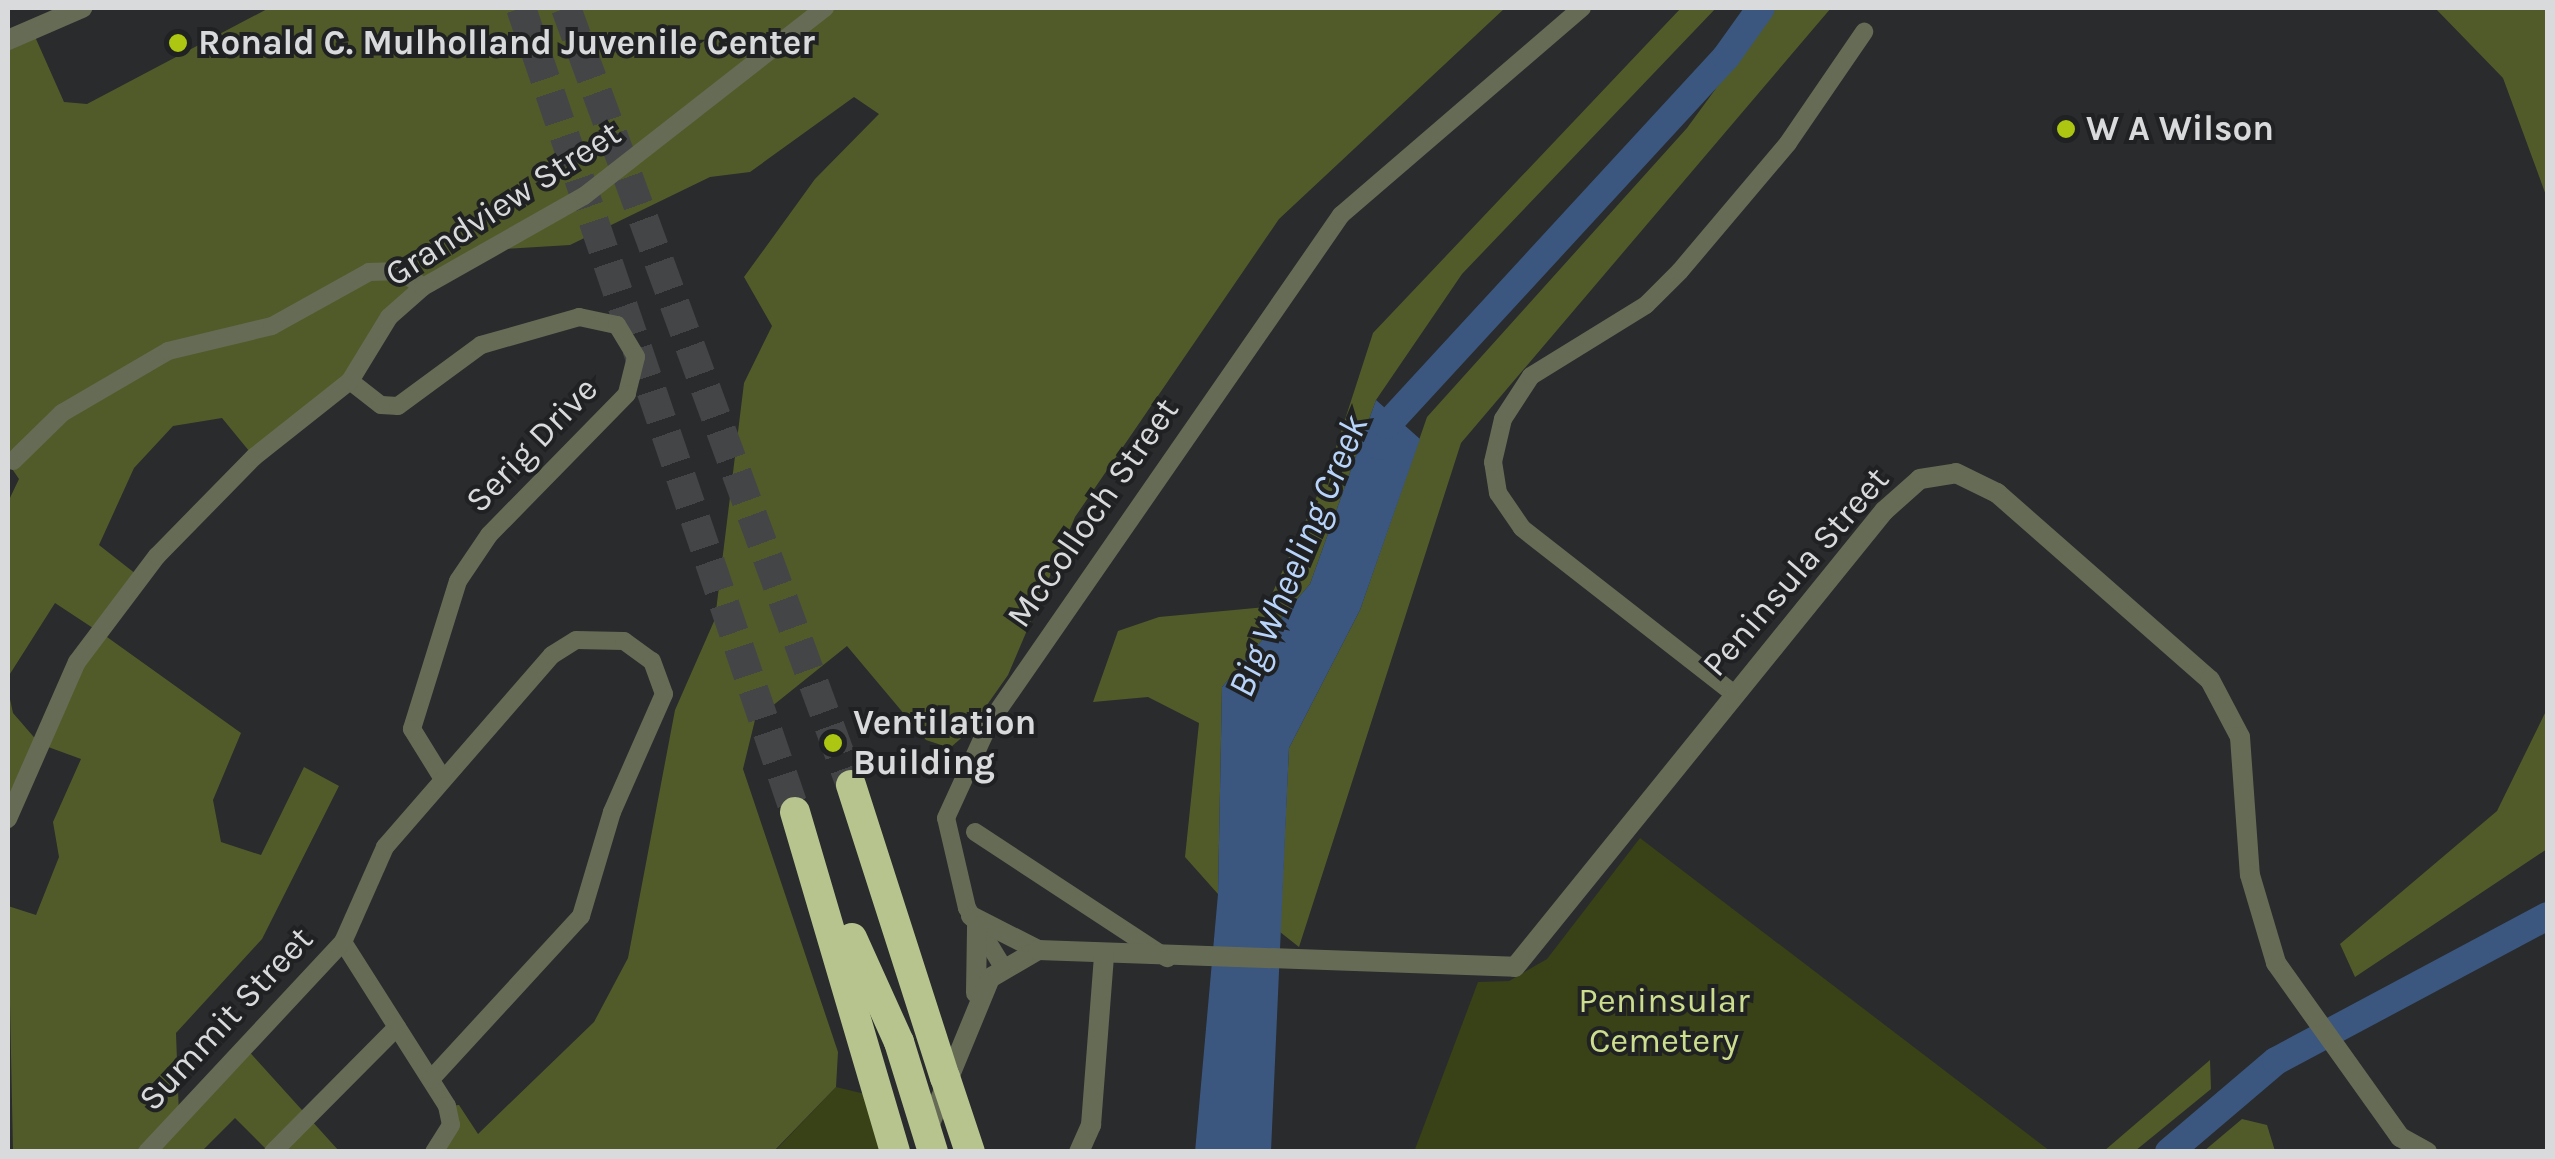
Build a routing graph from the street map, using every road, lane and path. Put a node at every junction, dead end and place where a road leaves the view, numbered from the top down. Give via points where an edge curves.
1 (82, 8) edge
2 (825, 8) edge
3 (1582, 8) edge
4 (1864, 32) dead end
5 (8, 40) edge
6 (423, 287) junction
7 (350, 381) junction
8 (14, 461) dead end
9 (1733, 693) junction
10 (442, 776) junction
11 (851, 785) tunnel mouth
12 (8, 818) edge
13 (975, 832) dead end
14 (974, 921) junction
15 (343, 942) junction
16 (1038, 950) junction
17 (1104, 957) junction
18 (1175, 958) junction
19 (1002, 967) junction
20 (975, 1006) junction
21 (397, 1026) junction
22 (945, 1077) junction
23 (431, 1078) junction
24 (147, 1152) edge
25 (273, 1152) edge
26 (434, 1152) edge
27 (895, 1152) edge
28 (919, 1152) edge
29 (934, 1152) edge
30 (960, 1152) edge
31 (970, 1152) edge
32 (1079, 1152) edge
33 (2426, 1152) edge

1 - 5 street
2 - 6 street, Grandview Street via 579,200
3 - 14 street, McColloch Street via 1341,215 1107,548 964,766 946,818
4 - 9 street via 1788,142 1680,271 1646,306 1531,376 1504,419 1493,462 1498,493 1522,528
6 - 7 street, Grandview Street via 389,317
6 - 8 street via 400,271 369,272 272,326 168,351 62,412
7 - 10 street, Serig Drive via 380,405 398,406 481,345 578,317 617,325 636,357 627,394 489,535 458,581 412,729
7 - 12 street, Grandview Street via 242,469 157,556 77,662
9 - 18 street, Peninsula Street via 1534,954 1494,969
9 - 33 street, Peninsula Street via 1920,479 1974,478 2184,653 2226,703 2248,780 2258,912 2300,998 2400,1137
10 - 15 street, Summit Street via 384,847
10 - 23 street, Summit Street via 576,640 624,640 661,677 660,713 612,812 580,916
11 - 22 highway
13 - 18 street
14 - 16 street
14 - 19 street, McColloch Street
14 - 20 street
15 - 21 street
15 - 24 street, Summit Street
16 - 17 street, Peninsula Street
16 - 19 street
17 - 18 street, Peninsula Street
17 - 32 street via 1091,1124
19 - 20 street
20 - 28 street
21 - 23 street
21 - 25 street
22 - 30 highway, bridge
22 - 31 highway, bridge
23 - 26 street via 451,1124
27 - 29 highway, bridge via 794,812 900,1042

